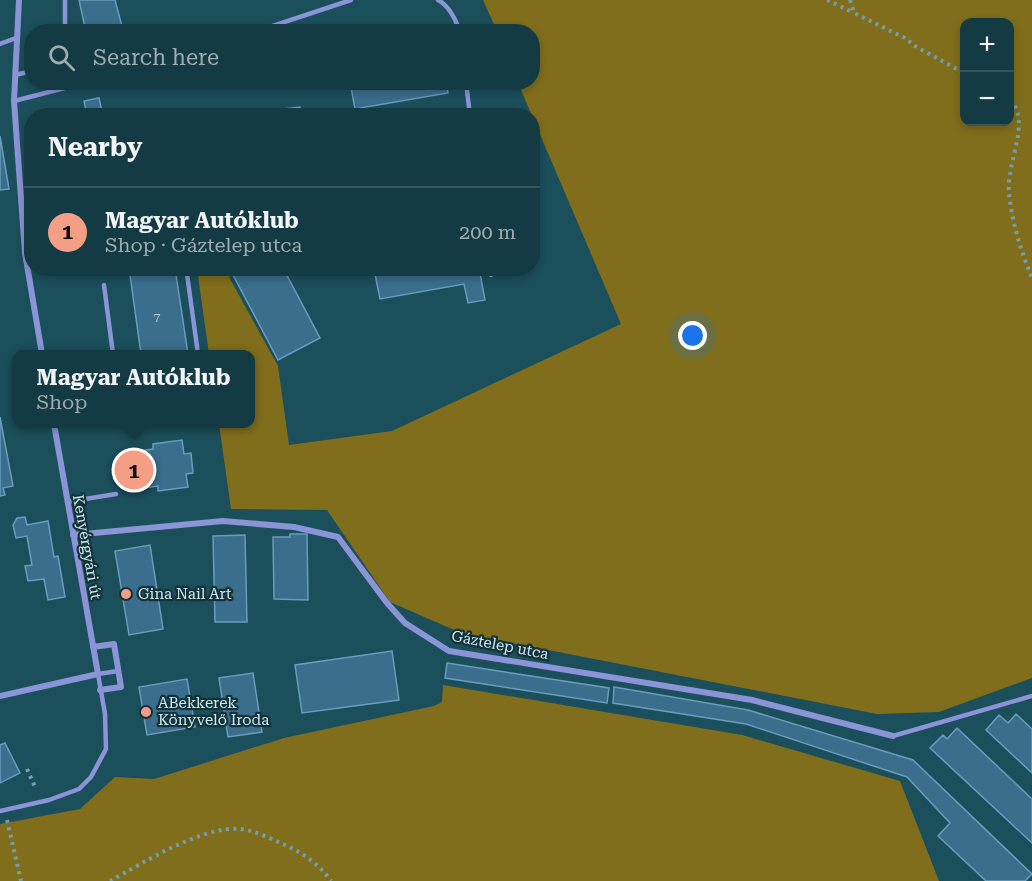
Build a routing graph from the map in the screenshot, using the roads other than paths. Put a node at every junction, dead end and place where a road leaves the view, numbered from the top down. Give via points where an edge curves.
1 (19, 0) edge
2 (65, 0) edge
3 (351, 0) edge
4 (438, 0) edge
5 (65, 24) edge
6 (278, 24) edge
7 (458, 24) edge
8 (16, 38) junction
9 (0, 44) edge
10 (24, 73) edge
11 (15, 75) junction
12 (57, 90) edge
13 (467, 90) edge
14 (14, 101) junction
15 (469, 108) edge
16 (24, 239) edge
17 (29, 276) edge
18 (187, 276) edge
19 (104, 285) dead end
20 (41, 350) edge
21 (113, 350) edge
22 (197, 350) edge
23 (55, 428) edge
24 (117, 494) dead end
25 (67, 502) junction
26 (73, 535) junction
27 (93, 647) junction
28 (118, 671) junction
29 (98, 674) junction
30 (100, 690) junction
31 (0, 696) edge
32 (1032, 696) edge
33 (893, 736) joint
34 (2, 811) edge

1 - 8 street
2 - 5 lane
3 - 6 lane
4 - 7 lane
8 - 9 lane
8 - 11 street
10 - 11 lane
11 - 14 street
12 - 14 lane
13 - 15 lane
14 - 16 street
17 - 20 street
18 - 22 lane
19 - 21 lane
23 - 25 street, Kenyérgyári út
24 - 25 lane
25 - 26 street, Kenyérgyári út
26 - 27 street, Kenyérgyári út
26 - 33 street, Gáztelep utca via 223,521 294,527 338,537 405,622 449,651 752,700
27 - 28 street via 114,644
27 - 29 street, Kenyérgyári út
28 - 29 lane
28 - 30 street via 121,687
29 - 30 lane
29 - 31 street
30 - 34 lane via 106,750 91,777 79,789
32 - 33 lane

